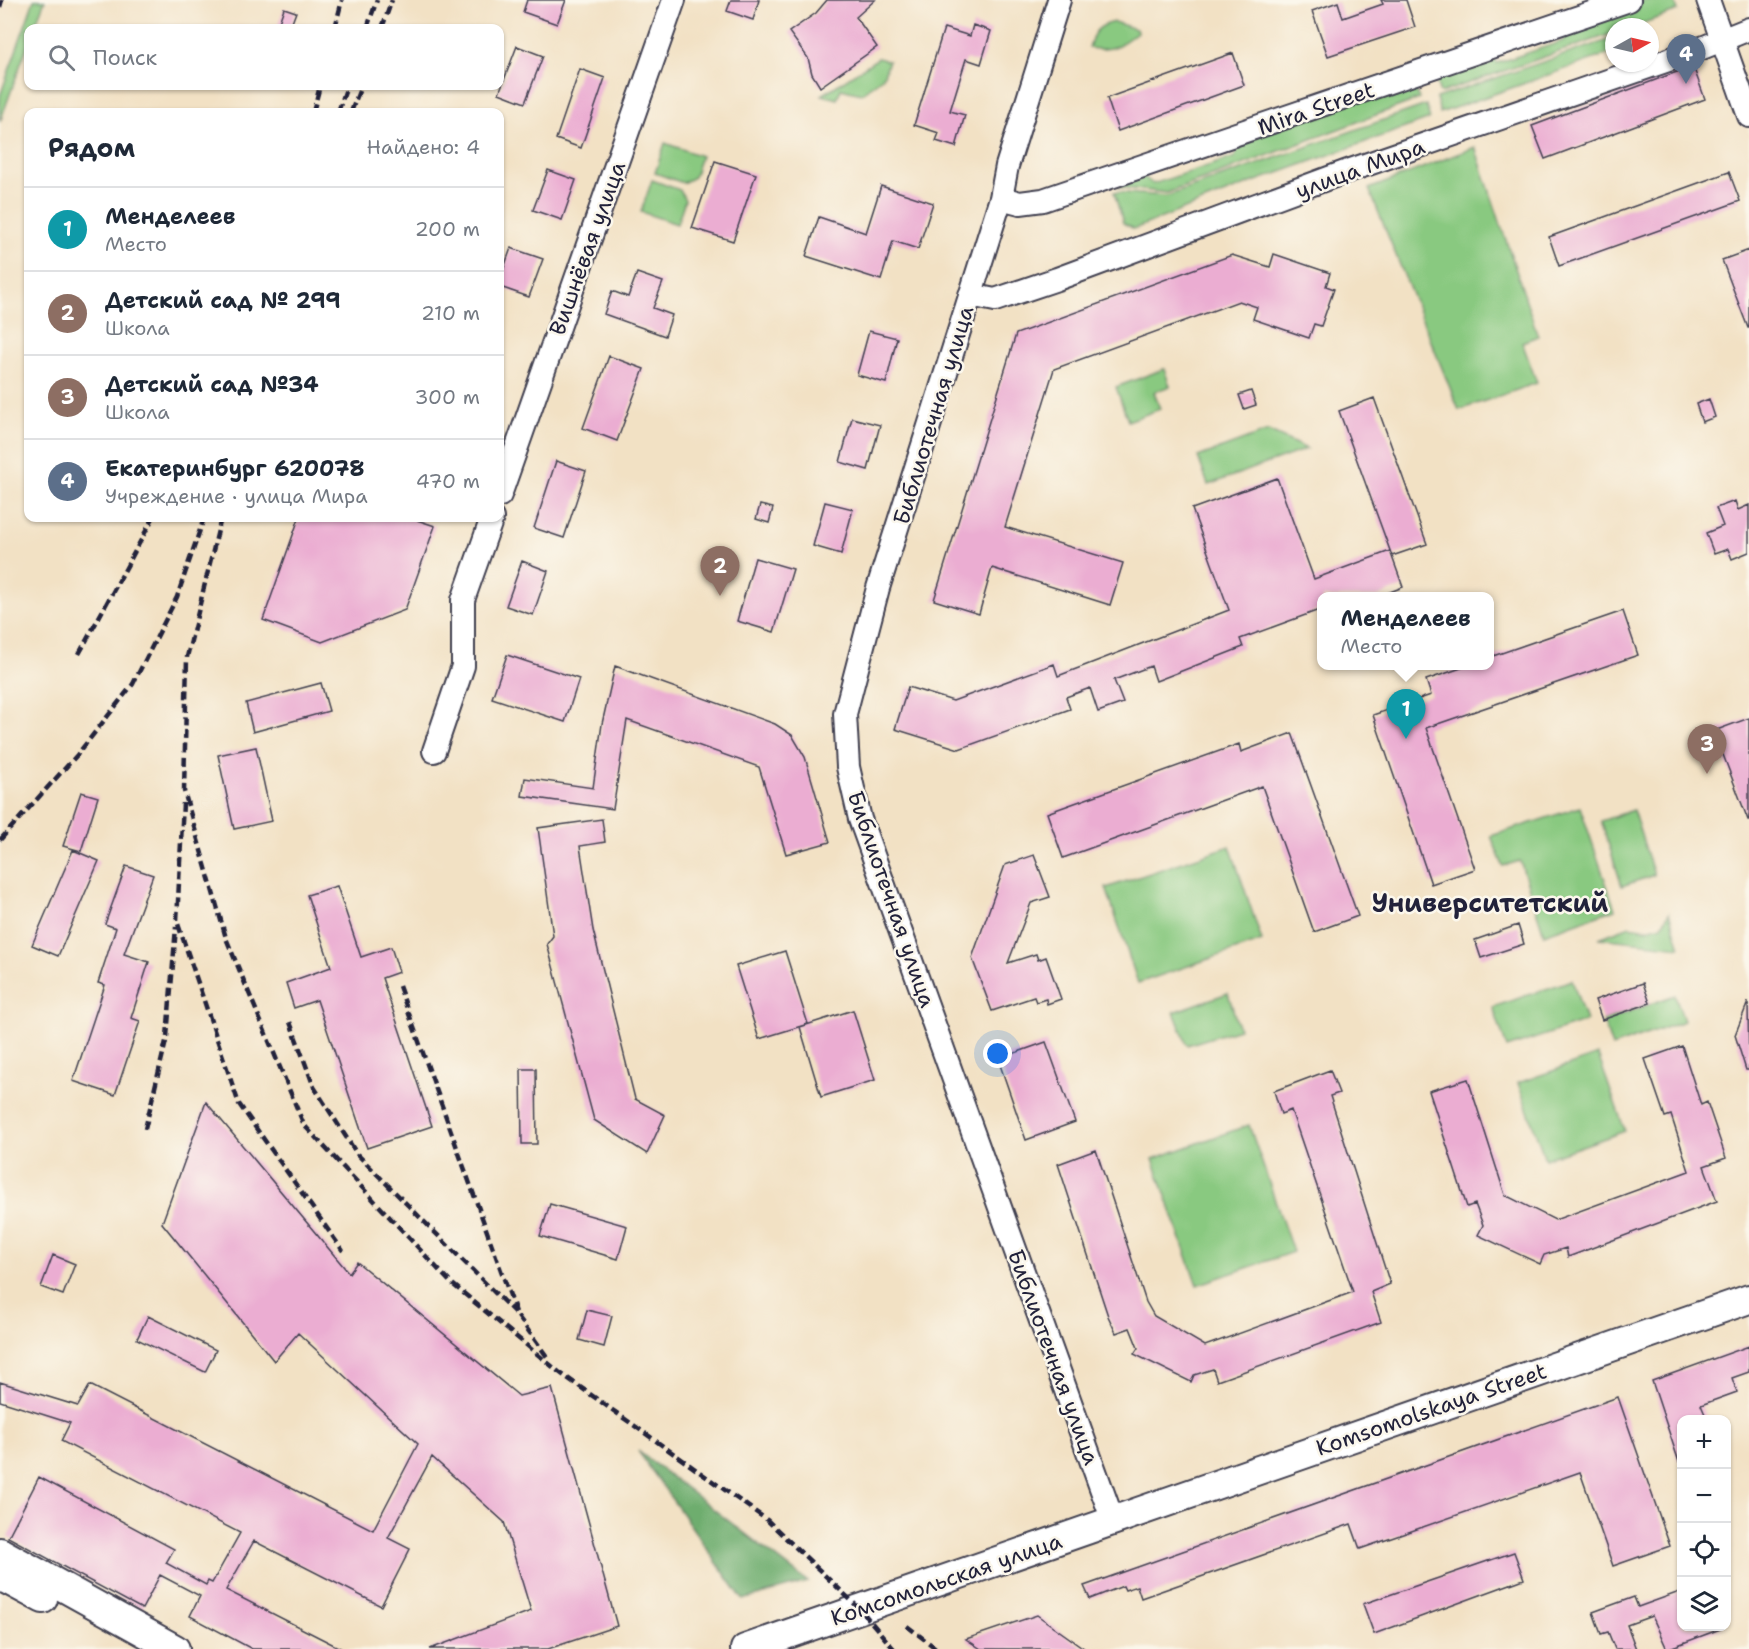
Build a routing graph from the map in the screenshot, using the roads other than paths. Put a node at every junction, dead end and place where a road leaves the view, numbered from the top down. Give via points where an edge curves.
1 (675, 0) edge
2 (1059, 0) edge
3 (1629, 0) edge
4 (1708, 0) edge
5 (1749, 29) edge
6 (1722, 40) junction
7 (1749, 116) edge
8 (1001, 198) junction
9 (970, 295) junction
10 (504, 484) edge
11 (491, 522) edge
12 (434, 751) dead end
13 (1749, 1299) edge
14 (1113, 1521) junction
15 (0, 1552) edge
16 (0, 1576) edge
17 (140, 1649) edge
18 (175, 1649) edge
19 (745, 1649) edge

1 - 10 street, Вишнёвая улица
2 - 8 street, Библиотечная улица via 1007,166
3 - 8 street, Mira Street via 1043,200 1020,203
4 - 6 street
5 - 6 street, улица Мира
6 - 7 street
6 - 9 street, улица Мира via 1345,172 1057,279 995,300
8 - 9 street, Библиотечная улица
9 - 14 street, Библиотечная улица via 878,588 845,714 845,740 860,819
11 - 12 street via 463,600 463,666
13 - 14 main road, Komsomolskaya Street
14 - 19 main road, Комсомольская улица
15 - 18 main road
16 - 17 main road

